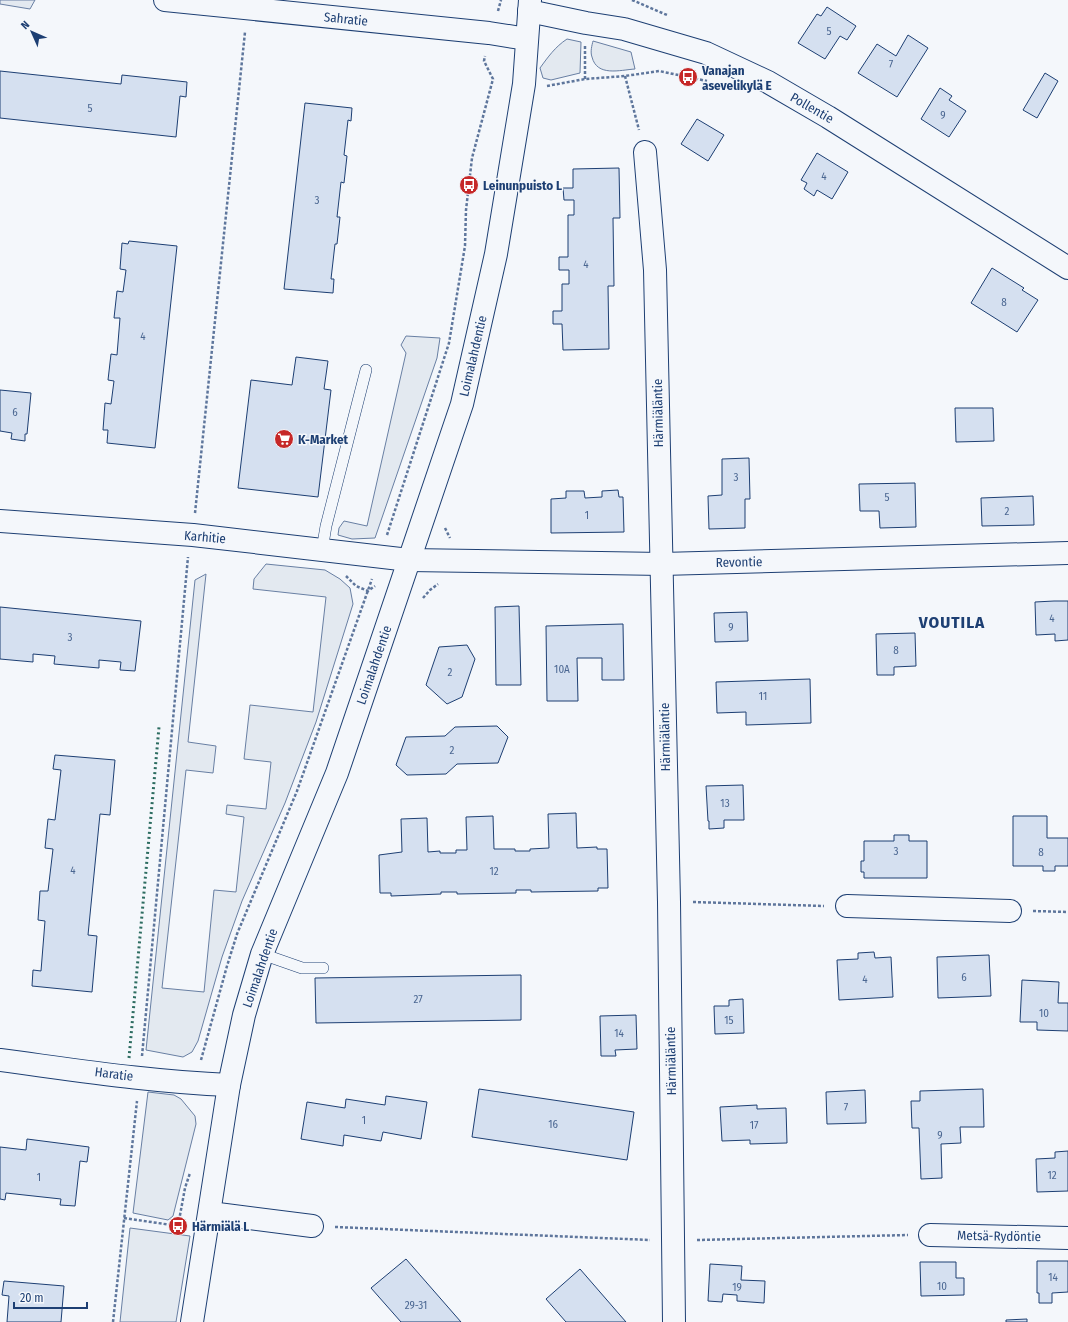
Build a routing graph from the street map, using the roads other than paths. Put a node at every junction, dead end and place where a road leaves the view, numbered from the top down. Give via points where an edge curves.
1 (164, 0) edge
2 (530, 5) edge
3 (527, 39) junction
4 (645, 152) road end
5 (1068, 268) edge
6 (366, 370) dead end
7 (0, 521) edge
8 (322, 550) junction
9 (1068, 553) edge
10 (409, 560) junction
11 (662, 564) junction
12 (847, 906) dead end
13 (1010, 911) dead end
14 (262, 954) junction
15 (323, 968) dead end
16 (0, 1060) edge
17 (229, 1085) junction
18 (210, 1213) junction
19 (312, 1226) road end
20 (930, 1235) road end
21 (1068, 1238) edge
22 (192, 1322) edge
23 (674, 1322) edge

1 - 3 street, Sahratie via 490,33
2 - 3 street, Loimalahdentie
2 - 5 street, Pollentie via 586,23 624,29 706,54 768,82
3 - 10 street, Loimalahdentie via 524,84 496,254 462,404
4 - 11 street, Härmiäläntie via 655,270
6 - 8 lane
7 - 8 street, Karhitie via 193,536
8 - 10 street, Karhitie
9 - 11 street, Revontie
10 - 11 street, Revontie
10 - 14 street, Loimalahdentie via 337,773
11 - 23 street, Härmiäläntie
12 - 13 street
14 - 15 lane via 302,968
14 - 17 street, Loimalahdentie via 244,1015
16 - 17 street, Haratie via 140,1078
17 - 18 street, Loimalahdentie
18 - 19 street
18 - 22 street, Loimalahdentie
20 - 21 street, Metsä-Rydöntie

